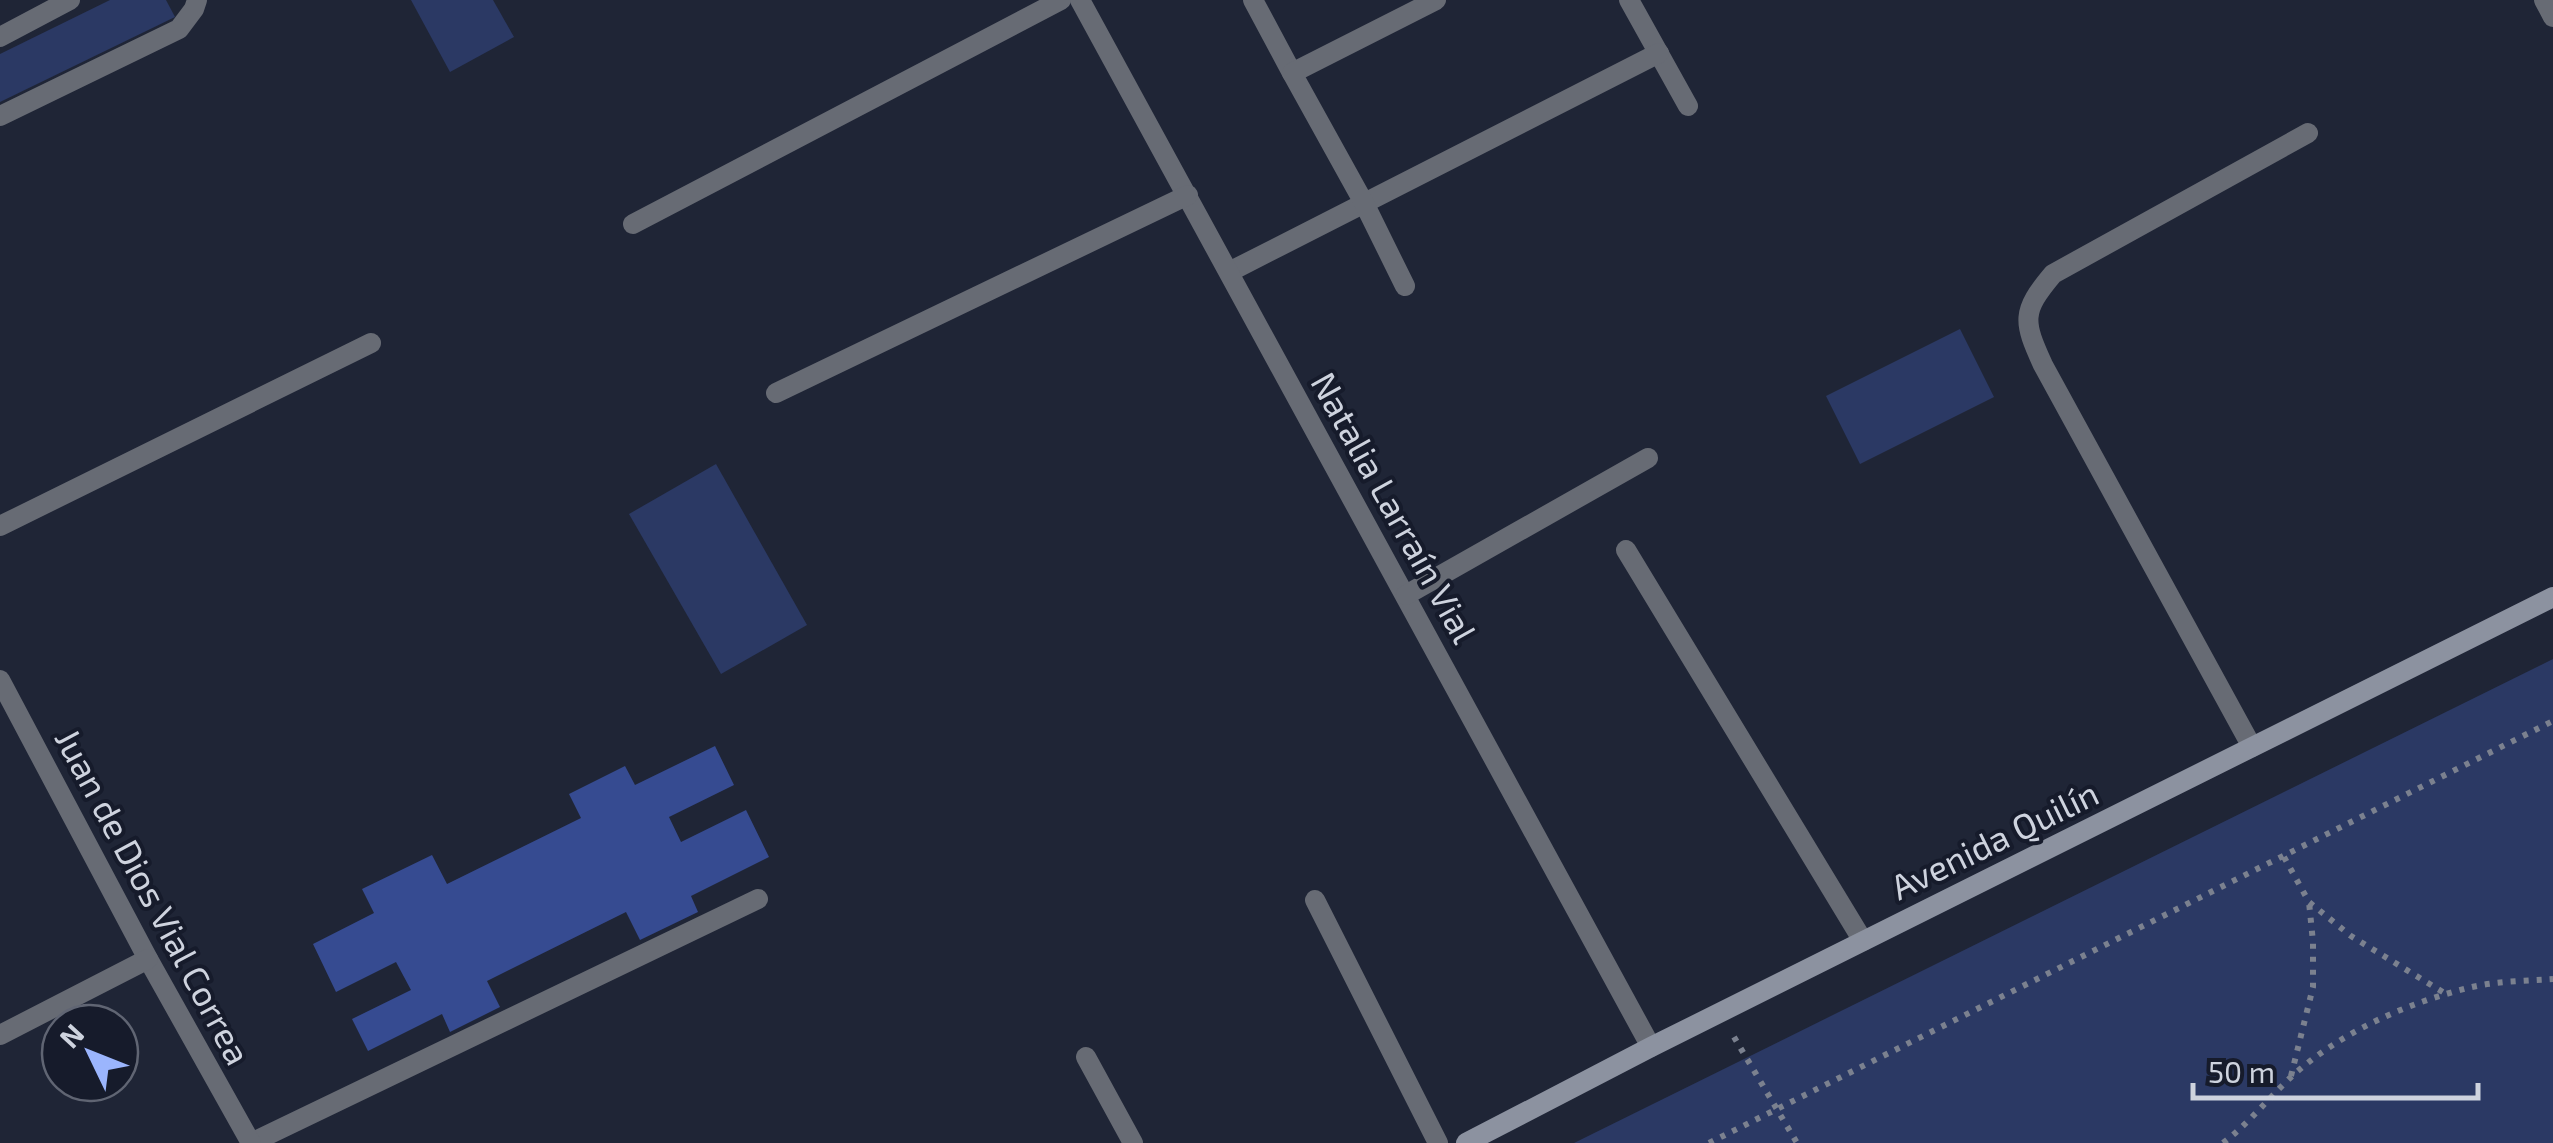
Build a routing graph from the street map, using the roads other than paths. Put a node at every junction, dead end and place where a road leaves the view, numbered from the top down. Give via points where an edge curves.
1 (70, 0) edge
2 (197, 0) edge
3 (1061, 0) edge
4 (1080, 0) edge
5 (1253, 0) edge
6 (1436, 0) edge
7 (1630, 0) edge
8 (2544, 0) edge
9 (2553, 17) edge
10 (0, 37) edge
11 (1659, 53) junction
12 (1292, 74) junction
13 (1688, 106) dead end
14 (0, 116) edge
15 (2308, 133) dead end
16 (1188, 195) junction
17 (1364, 203) junction
18 (633, 224) dead end
19 (1229, 272) junction
20 (1405, 286) dead end
21 (371, 342) dead end
22 (776, 393) dead end
23 (1648, 458) dead end
24 (0, 526) edge
25 (1626, 550) dead end
26 (1406, 595) junction
27 (2553, 597) edge
28 (0, 680) edge
29 (2252, 747) junction
30 (758, 898) dead end
31 (1315, 900) dead end
32 (1863, 941) junction
33 (148, 958) junction
34 (0, 1035) edge
35 (1651, 1046) junction
36 (1086, 1057) dead end
37 (251, 1143) edge
38 (1133, 1143) edge
39 (1438, 1143) edge
40 (1466, 1143) edge

1 - 10 street
2 - 14 street via 179,29
3 - 18 street
4 - 16 street, Natalia Larraín Vial
5 - 12 street
6 - 12 street
7 - 11 street
8 - 9 street
11 - 13 street
11 - 17 street
12 - 17 street
15 - 29 street via 2054,274 2037,293 2027,329
16 - 19 street, Natalia Larraín Vial
16 - 22 street
17 - 19 street
17 - 20 street
19 - 26 street, Natalia Larraín Vial
21 - 24 street
23 - 26 street
25 - 32 street
26 - 35 street, Natalia Larraín Vial
27 - 29 street, Avenida Quilín
28 - 33 street, Juan de Dios Vial Correa
29 - 32 street, Avenida Quilín
30 - 37 street
31 - 39 street
32 - 35 street, Avenida Quilín
33 - 34 street
33 - 37 street, Juan de Dios Vial Correa
35 - 40 street, Avenida Quilín
36 - 38 street

